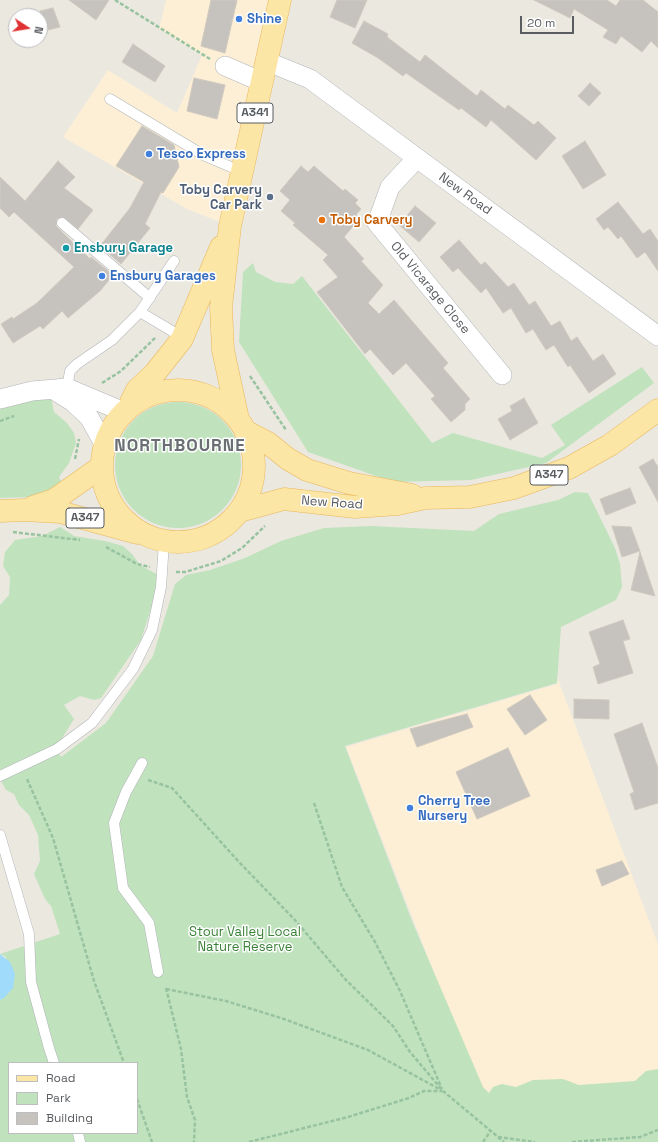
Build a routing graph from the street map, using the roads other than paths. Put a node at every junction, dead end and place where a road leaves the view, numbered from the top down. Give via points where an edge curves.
1 (280, 0) edge
2 (225, 66) road end
3 (264, 72) junction
4 (110, 99) dead end
5 (417, 158) junction
6 (243, 172) junction
7 (62, 223) dead end
8 (230, 226) junction
9 (174, 261) dead end
10 (150, 298) junction
11 (140, 312) junction
12 (174, 334) junction
13 (658, 336) edge
14 (502, 375) dead end
15 (59, 388) junction
16 (0, 400) edge
17 (126, 410) junction
18 (658, 410) edge
19 (242, 425) junction
20 (104, 444) junction
21 (101, 467) junction
22 (425, 498) junction
23 (24, 510) junction
24 (0, 511) edge
25 (240, 511) junction
26 (144, 535) junction
27 (164, 542) junction
28 (142, 763) dead end
29 (0, 776) edge
30 (0, 835) edge
31 (158, 972) dead end
32 (54, 1062) edge

1 - 3 main road, A341
2 - 3 street, New Road
3 - 5 street, New Road via 310,79
3 - 6 main road, A341
4 - 6 lane via 206,156
5 - 13 street, New Road
5 - 14 street, Old Vicarage Close via 390,187 377,223
6 - 8 main road, A341
7 - 10 lane
8 - 12 main road, A341
8 - 19 main road, A341 via 222,307 223,350
9 - 10 lane
10 - 11 lane
11 - 12 lane
11 - 15 lane via 112,340 74,367
12 - 17 main road, A341 via 155,373 137,390
15 - 16 street via 32,390
15 - 17 street
15 - 20 street via 89,417
17 - 19 main road via 143,398 160,392 194,391 221,404
17 - 20 main road via 109,432
18 - 22 main road, New Road / A347 via 610,445 569,468 514,488 470,497
19 - 22 main road, New Road / A347 via 307,470 349,483
19 - 25 main road via 253,450 254,472 250,492
20 - 21 main road
21 - 23 main road, A347 via 54,500
21 - 26 main road via 104,488 113,507 126,523
22 - 25 main road, New Road / A347 via 398,504 355,507 284,500
23 - 24 main road, A347
23 - 26 main road, A347 via 60,512
25 - 27 main road via 225,526 206,537 185,543
26 - 27 main road
27 - 29 lane via 164,571 152,630 133,669 92,723 57,749
28 - 31 lane via 126,792 114,823 123,888 149,923
30 - 32 lane via 29,934 31,982

